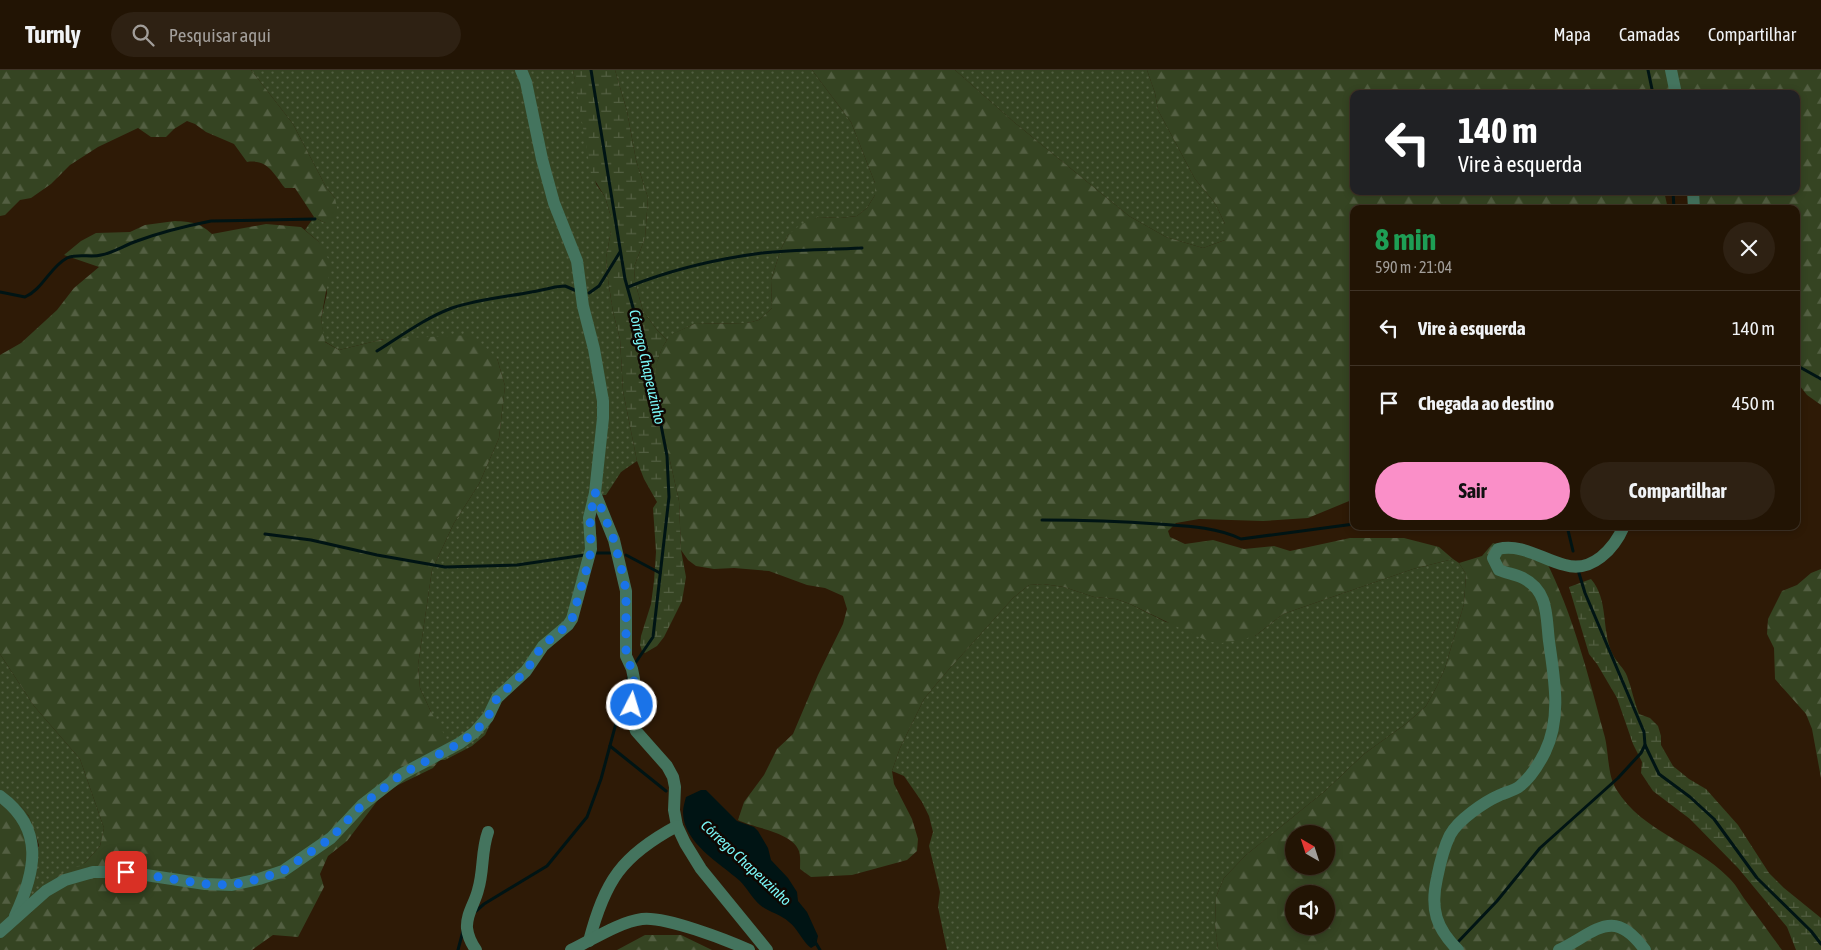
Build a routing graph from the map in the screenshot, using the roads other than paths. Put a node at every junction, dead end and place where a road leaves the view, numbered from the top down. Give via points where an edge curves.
1 (520, 70) edge
2 (1671, 70) edge
3 (1675, 90) edge
4 (595, 492) junction
5 (1622, 530) edge
6 (0, 796) edge
7 (677, 826) junction
8 (488, 832) dead end
9 (13, 920) junction
10 (0, 932) edge
11 (589, 941) junction
12 (476, 950) edge
13 (571, 950) edge
14 (749, 950) edge
15 (766, 950) edge
16 (1458, 950) edge
17 (1559, 950) edge
18 (1645, 950) edge

1 - 4 street via 526,82 554,203 577,261 583,306 601,387 603,418
2 - 3 street
4 - 7 street via 614,540 626,591 626,656 634,679 632,720 636,731 673,777
4 - 9 street via 590,518 590,555 568,625 542,646 526,671 497,698 482,724 460,743 402,774 362,805 331,838 283,871 232,885 126,872 93,872 65,880
5 - 16 street via 1606,554 1592,563 1566,566 1514,548 1498,549 1494,555 1499,570 1536,586 1542,598 1555,674 1556,703 1553,727 1534,770 1520,786 1466,817 1451,834 1443,851 1434,890 1434,912 1440,929
6 - 9 street via 19,813 33,844 27,888
7 - 11 street via 646,844 616,872 608,884
7 - 15 street via 701,869
8 - 12 street via 478,890 467,927
9 - 10 street
11 - 13 street
11 - 14 street via 642,919 683,926
17 - 18 street via 1605,925 1627,931

